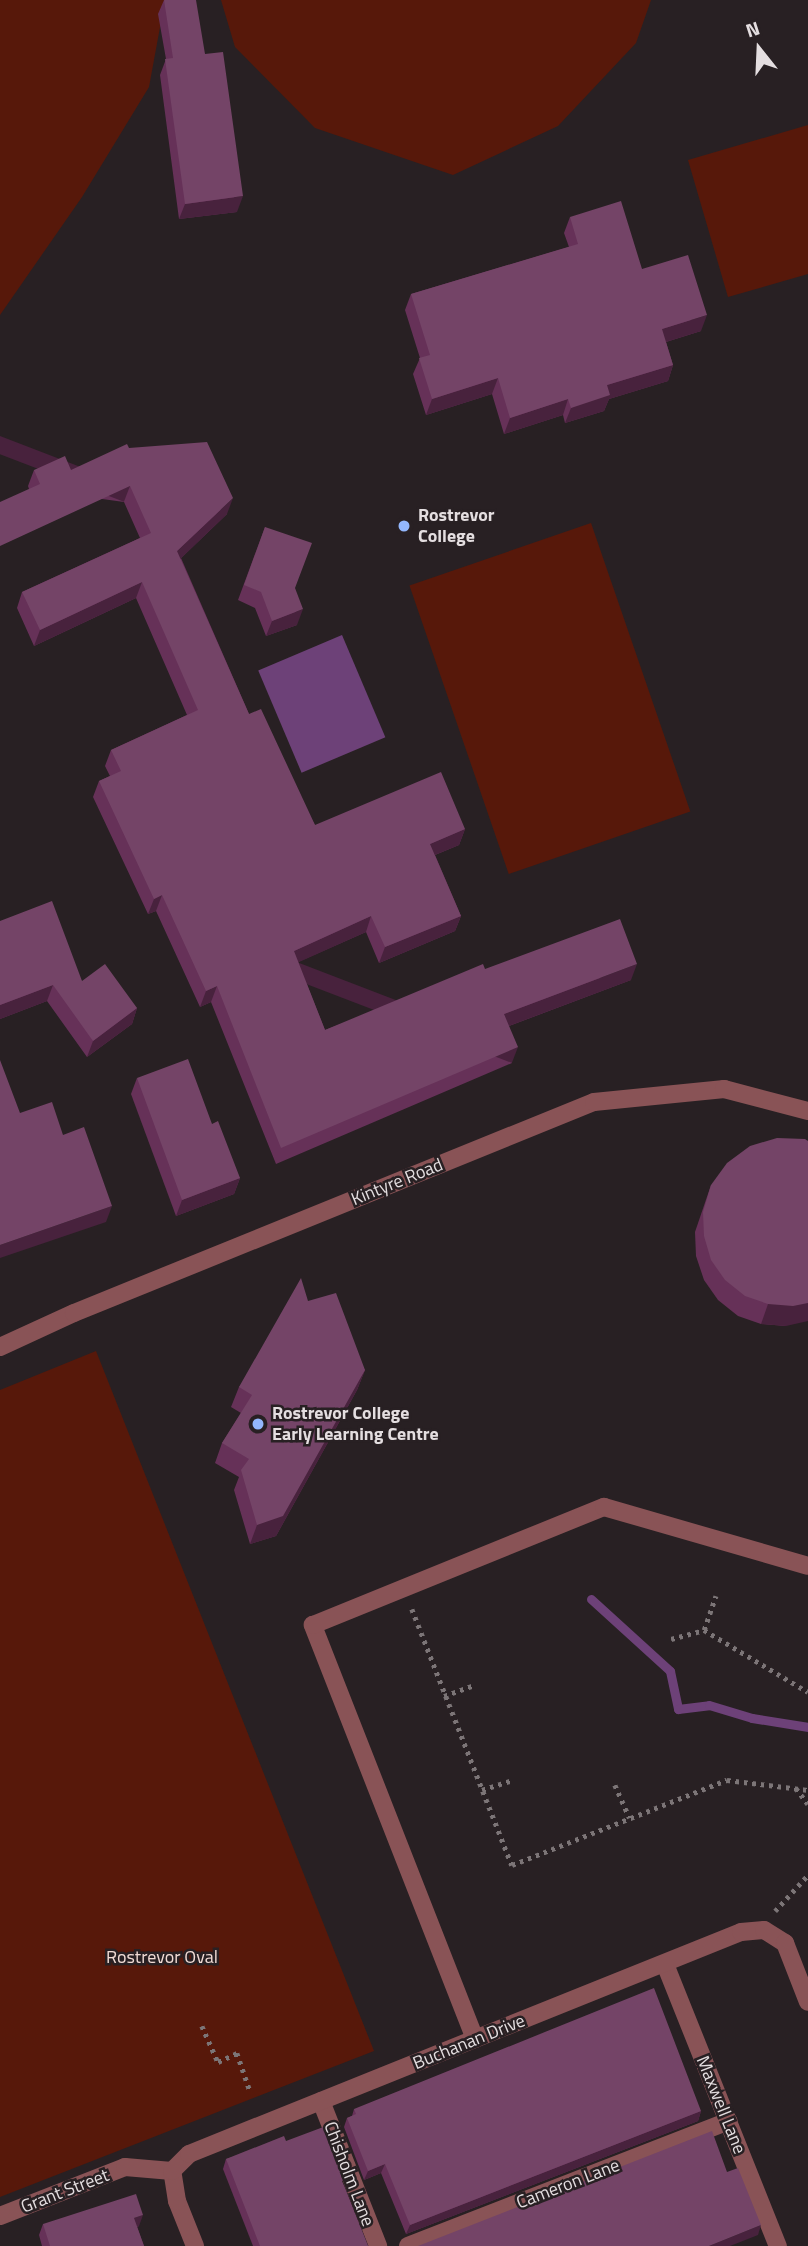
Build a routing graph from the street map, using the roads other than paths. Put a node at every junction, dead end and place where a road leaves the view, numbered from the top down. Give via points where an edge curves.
1 (808, 1111) edge
2 (0, 1347) edge
3 (808, 1566) edge
4 (665, 1964) junction
5 (808, 2002) edge
6 (475, 2039) junction
7 (321, 2101) junction
8 (728, 2121) junction
9 (172, 2171) junction
10 (0, 2216) edge
11 (195, 2246) edge
12 (378, 2246) edge
13 (408, 2246) edge
14 (778, 2246) edge

1 - 2 street, Kintyre Road via 723,1089 594,1101 85,1308
3 - 6 street via 604,1507 313,1625
4 - 5 street, Buchanan Drive via 741,1932 764,1930 785,1943
4 - 6 street, Buchanan Drive
4 - 8 street, Maxwell Lane
6 - 7 street, Buchanan Drive
7 - 9 street, Buchanan Drive via 190,2154
7 - 12 street, Chisholm Lane
8 - 13 street, Cameron Lane
8 - 14 street, Maxwell Lane
9 - 10 street, Grant Street via 125,2167
9 - 11 street via 177,2201

